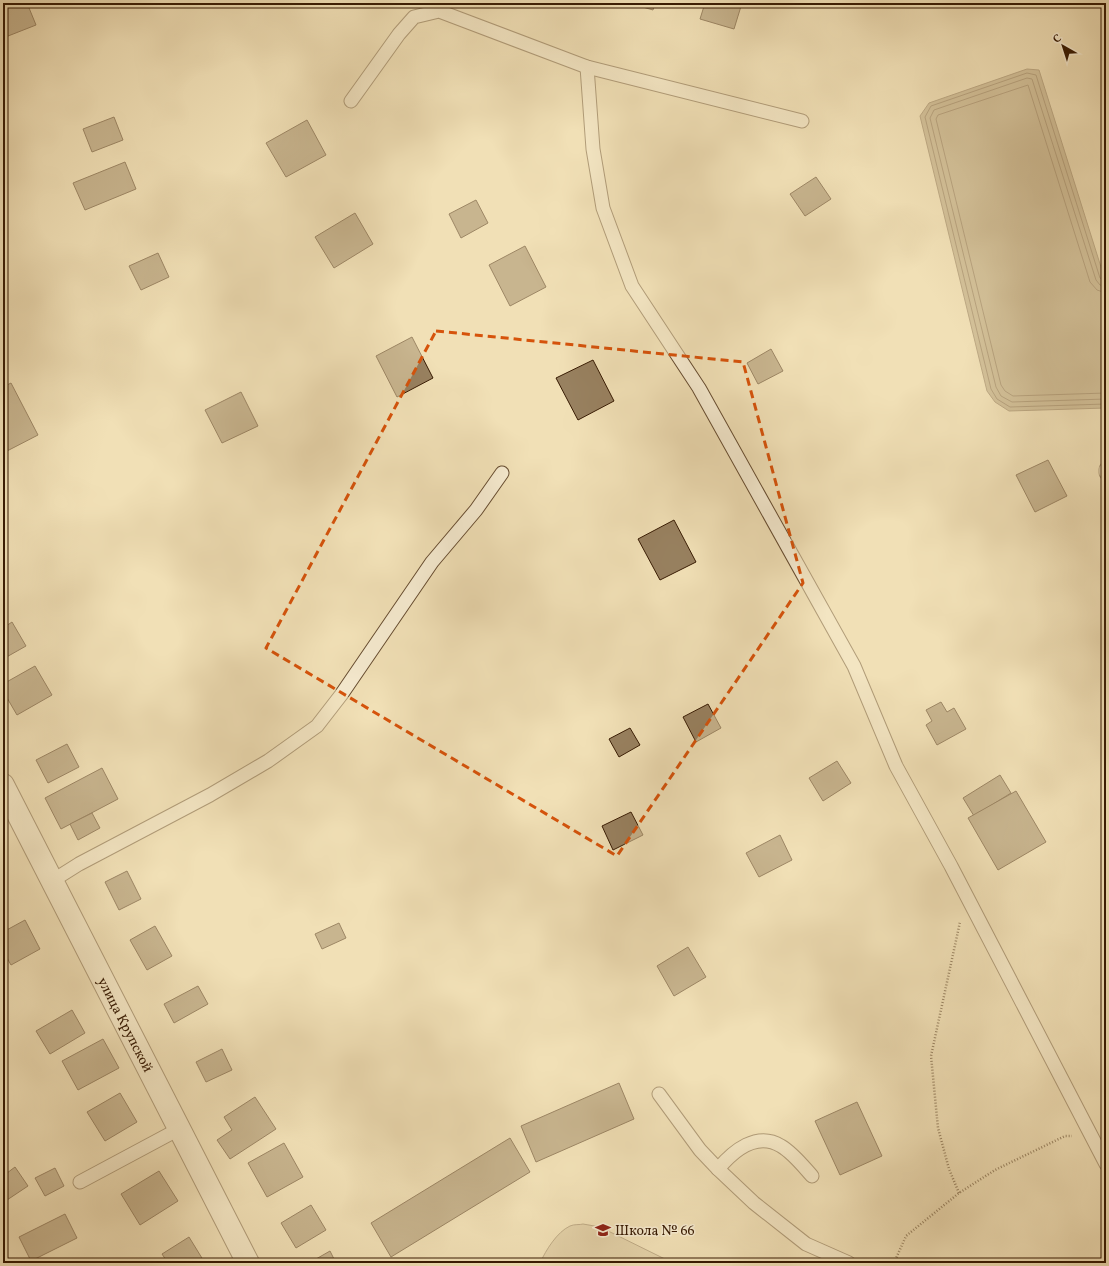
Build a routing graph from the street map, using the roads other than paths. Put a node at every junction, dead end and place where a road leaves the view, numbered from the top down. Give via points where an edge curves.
1 (587, 67) junction
2 (351, 101) dead end
3 (802, 121) dead end
4 (1106, 469) edge
5 (502, 473) dead end
6 (1106, 473) edge
7 (3, 786) edge
8 (52, 881) junction
9 (659, 1094) dead end
10 (179, 1129) junction
11 (1106, 1164) edge
12 (718, 1170) junction
13 (812, 1176) dead end
14 (80, 1182) dead end
15 (248, 1263) edge
16 (848, 1263) edge

1 - 2 lane via 439,11 414,17
1 - 3 lane
1 - 11 lane via 593,149 603,208 632,286 699,388 854,666 896,766 952,866
4 - 6 lane
5 - 8 lane via 476,510 432,562 317,726 268,761 210,795 79,864
7 - 8 street, улица Крупской
8 - 10 street, улица Крупской
9 - 12 lane
10 - 14 lane
10 - 15 street, улица Крупской
12 - 13 lane via 730,1155 750,1142 769,1140 781,1145
12 - 16 lane via 754,1203 806,1244

